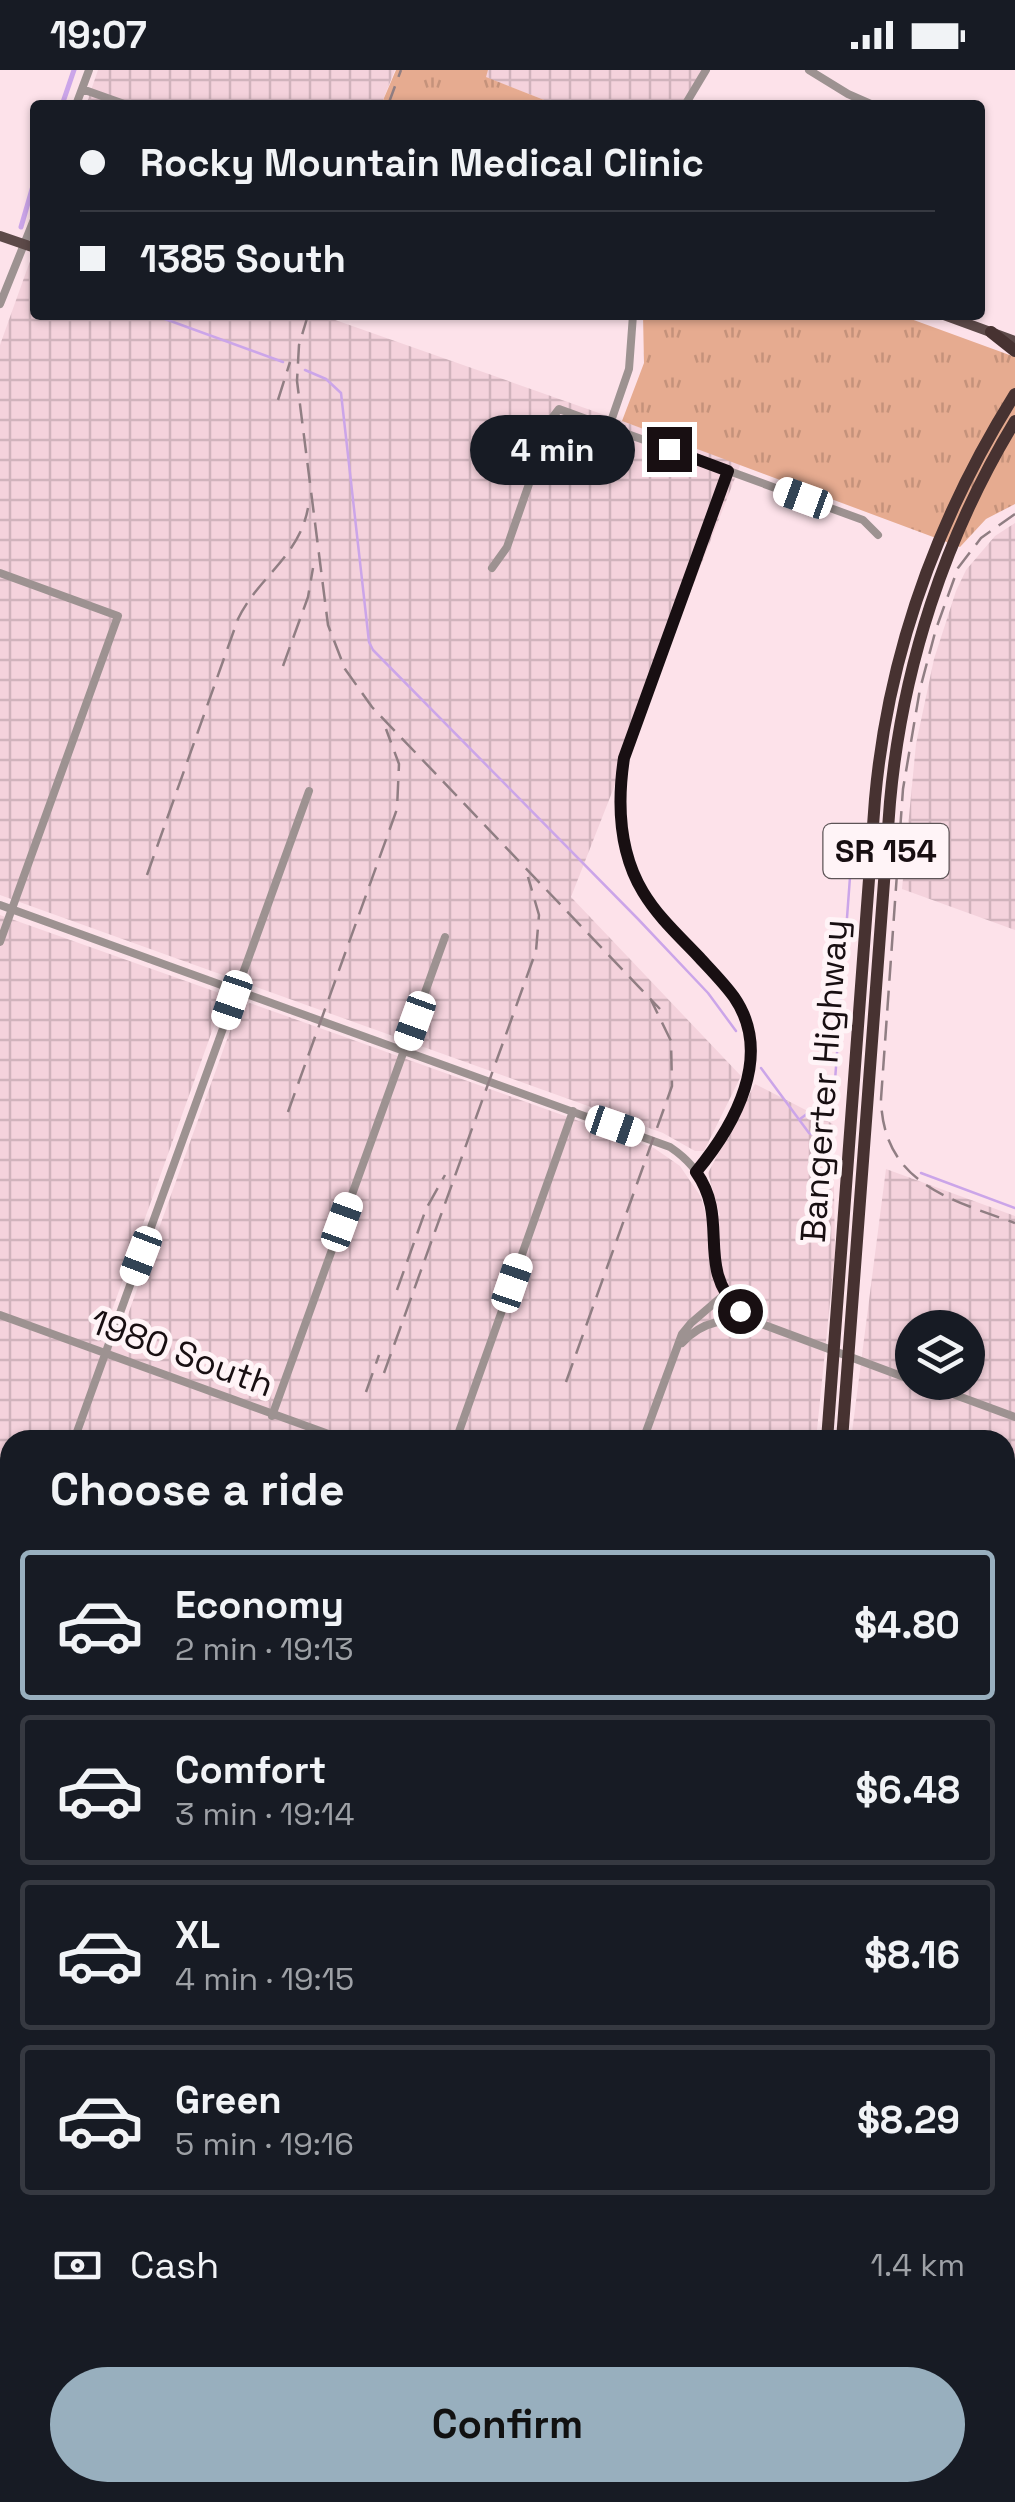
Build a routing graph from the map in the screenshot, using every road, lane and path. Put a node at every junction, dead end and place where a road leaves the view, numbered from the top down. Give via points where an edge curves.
1 (89, 70) edge
2 (706, 70) edge
3 (809, 70) edge
4 (82, 89) junction
5 (78, 100) edge
6 (114, 100) edge
7 (688, 100) edge
8 (861, 100) edge
9 (30, 228) edge
10 (0, 236) edge
11 (23, 244) junction
12 (30, 246) edge
13 (0, 304) edge
14 (633, 320) edge
15 (958, 320) edge
16 (991, 332) junction
17 (1015, 341) edge
18 (1015, 352) edge
19 (1015, 394) edge
20 (1015, 421) edge
21 (609, 427) junction
22 (728, 471) junction
23 (878, 535) dead end
24 (492, 568) dead end
25 (0, 573) edge
26 (309, 790) dead end
27 (0, 905) edge
28 (12, 910) junction
29 (446, 938) dead end
30 (0, 942) edge
31 (235, 990) junction
32 (404, 1050) junction
33 (574, 1111) junction
34 (696, 1172) junction
35 (726, 1293) junction
36 (0, 1315) edge
37 (758, 1323) junction
38 (105, 1354) junction
39 (842, 1354) junction
40 (673, 1355) junction
41 (895, 1373) edge
42 (967, 1400) edge
43 (272, 1416) junction
44 (1015, 1418) edge
45 (78, 1430) edge
46 (315, 1430) edge
47 (460, 1430) edge
48 (647, 1430) edge
49 (829, 1430) edge
50 (842, 1430) edge

1 - 4 street
2 - 7 street
3 - 8 street
4 - 5 street
4 - 6 street
9 - 11 street
10 - 11 main road
11 - 12 main road
11 - 13 street
14 - 21 street via 629,370
15 - 16 main road
16 - 17 main road
16 - 18 highway
19 - 39 highway, Bangerter Highway / SR 154 via 942,532 888,710 875,799
20 - 39 highway, Bangerter Highway / SR 154 via 944,566 898,735
21 - 22 street
21 - 24 street via 559,408
22 - 23 street via 863,520
22 - 34 street via 624,758 620,808 624,845 642,892 734,998 749,1032 752,1058 740,1101
25 - 28 street via 118,616
26 - 31 street
27 - 28 street
28 - 30 street
28 - 31 street
29 - 32 street
31 - 32 street
31 - 38 street
32 - 33 street
32 - 43 street
33 - 34 street via 659,1142
33 - 47 street
34 - 35 street via 713,1208 714,1267
35 - 37 street
35 - 40 street via 690,1322
36 - 38 street, 1980 South
37 - 39 street
37 - 40 street via 714,1321
38 - 43 street, 1980 South
38 - 45 street
39 - 41 street
39 - 49 highway, Bangerter Highway / SR 154
39 - 50 highway, Bangerter Highway / SR 154
40 - 48 street
42 - 44 street
43 - 46 street, 1980 South

